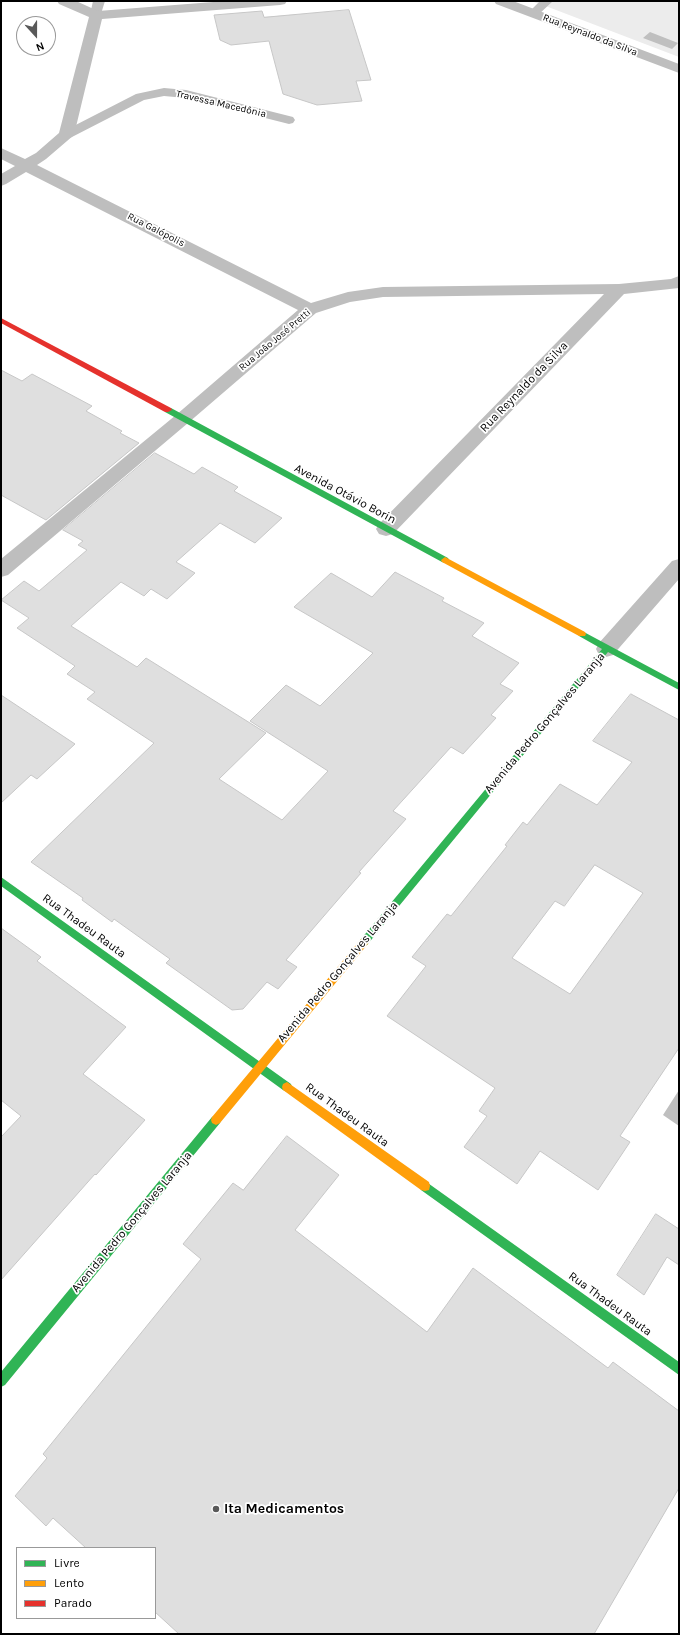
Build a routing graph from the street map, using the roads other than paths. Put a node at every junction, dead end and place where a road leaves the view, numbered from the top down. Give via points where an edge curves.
1 (64, 1) edge
2 (280, 1) edge
3 (501, 1) edge
4 (547, 1) edge
5 (98, 8) edge
6 (534, 13) junction
7 (679, 69) edge
8 (288, 120) dead end
9 (66, 135) junction
10 (1, 153) edge
11 (27, 165) junction
12 (1, 181) edge
13 (678, 283) edge
14 (619, 288) junction
15 (310, 309) junction
16 (1, 320) edge
17 (182, 419) junction
18 (386, 529) junction
19 (679, 566) edge
20 (1, 570) edge
21 (606, 649) junction
22 (679, 687) edge
23 (1, 881) edge
24 (260, 1067) junction
25 (679, 1369) edge
26 (1, 1381) edge

1 - 5 street
2 - 5 street
3 - 6 street, Rua Reynaldo da Silva
4 - 6 lane
5 - 9 street
6 - 7 street, Rua Reynaldo da Silva
8 - 9 lane, Travessa Macedônia via 186,94 164,92 140,97
9 - 11 street
10 - 11 street, Rua Galópolis
11 - 12 street
11 - 15 street, Rua Galópolis
13 - 14 street
14 - 15 street, Rua João José Pretti via 383,292 348,297
14 - 18 street, Rua Reynaldo da Silva
15 - 17 street, Rua João José Pretti
16 - 17 street, Avenida Otávio Borin
17 - 18 street, Avenida Otávio Borin
17 - 20 street, Rua João José Pretti
18 - 21 street, Avenida Otávio Borin
19 - 21 street, Avenida Pedro Gonçalves Laranja
21 - 22 street, Avenida Otávio Borin
21 - 24 street, Avenida Pedro Gonçalves Laranja
23 - 24 street, Rua Thadeu Rauta
24 - 25 street, Rua Thadeu Rauta
24 - 26 street, Avenida Pedro Gonçalves Laranja

